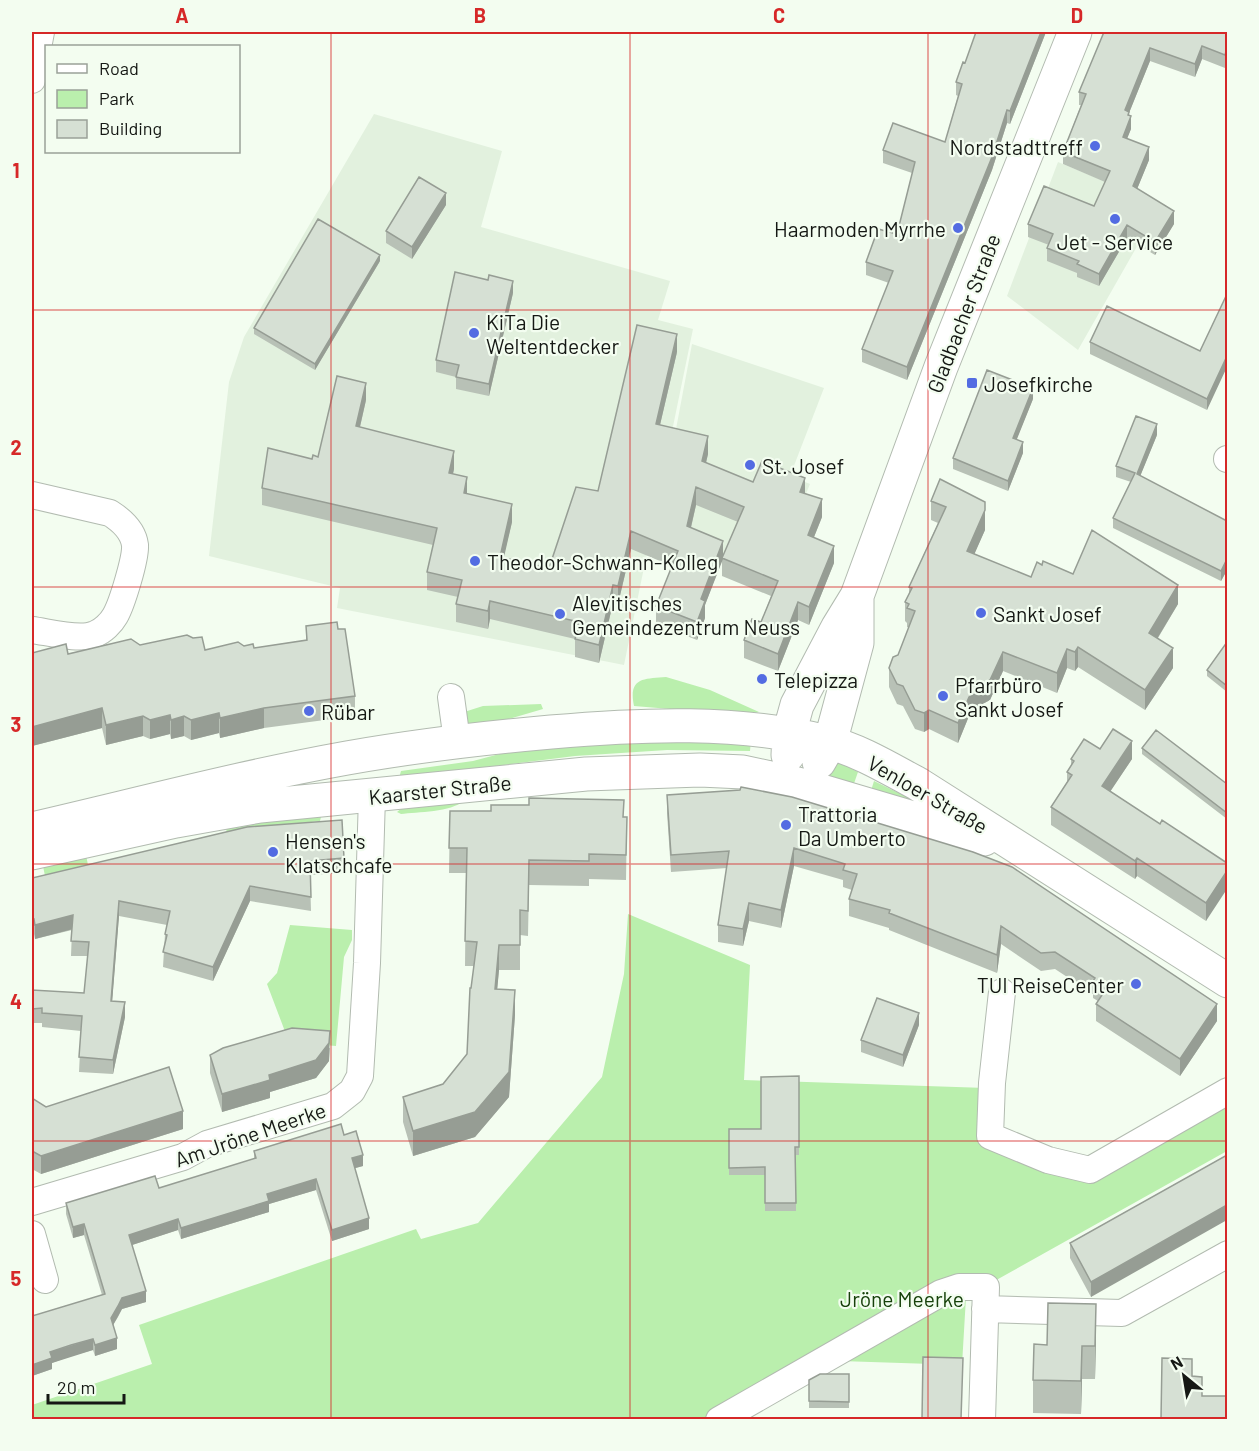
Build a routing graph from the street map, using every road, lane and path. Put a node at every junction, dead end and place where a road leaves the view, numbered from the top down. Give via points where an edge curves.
1 (41, 32) edge
2 (1075, 32) edge
3 (32, 80) edge
4 (32, 495) edge
5 (858, 596) junction
6 (32, 630) edge
7 (451, 697) dead end
8 (789, 734) junction
9 (472, 740) junction
10 (830, 743) junction
11 (798, 784) junction
12 (372, 796) junction
13 (32, 829) edge
14 (32, 853) edge
15 (1028, 854) junction
16 (1227, 981) edge
17 (1002, 992) dead end
18 (1227, 1091) edge
19 (32, 1202) edge
20 (32, 1234) edge
21 (1227, 1254) edge
22 (45, 1280) dead end
23 (986, 1298) junction
24 (719, 1419) edge
25 (982, 1419) edge

1 - 3 street
2 - 5 main road, Gladbacher Straße via 941,367
4 - 6 street via 110,513 129,530 135,544 122,601 106,628 83,638
5 - 8 main road, Gladbacher Straße via 797,705
5 - 10 main road, Gladbacher Straße via 857,643
7 - 9 street
8 - 9 main road, Kaarster Straße via 733,727 660,725
8 - 10 main road, Venloer Straße
8 - 11 main road, Gladbacher Straße via 788,758
9 - 12 main road via 387,768 375,779
9 - 13 main road, Kaarster Straße via 346,758
10 - 11 main road via 815,769
10 - 15 main road, Venloer Straße via 918,784
11 - 12 main road, Kaarster Straße via 743,772 677,771 586,774
11 - 15 main road, Venloer Straße
12 - 14 main road, Kaarster Straße via 249,808
12 - 19 street, Am Jröne Meerke via 360,1076 352,1091 333,1106 207,1144 183,1157
15 - 16 main road, Venloer Straße
17 - 18 street via 990,1136 1048,1160 1090,1170
20 - 22 street
21 - 23 street via 1122,1313
23 - 24 street via 959,1287 941,1293
23 - 25 street

